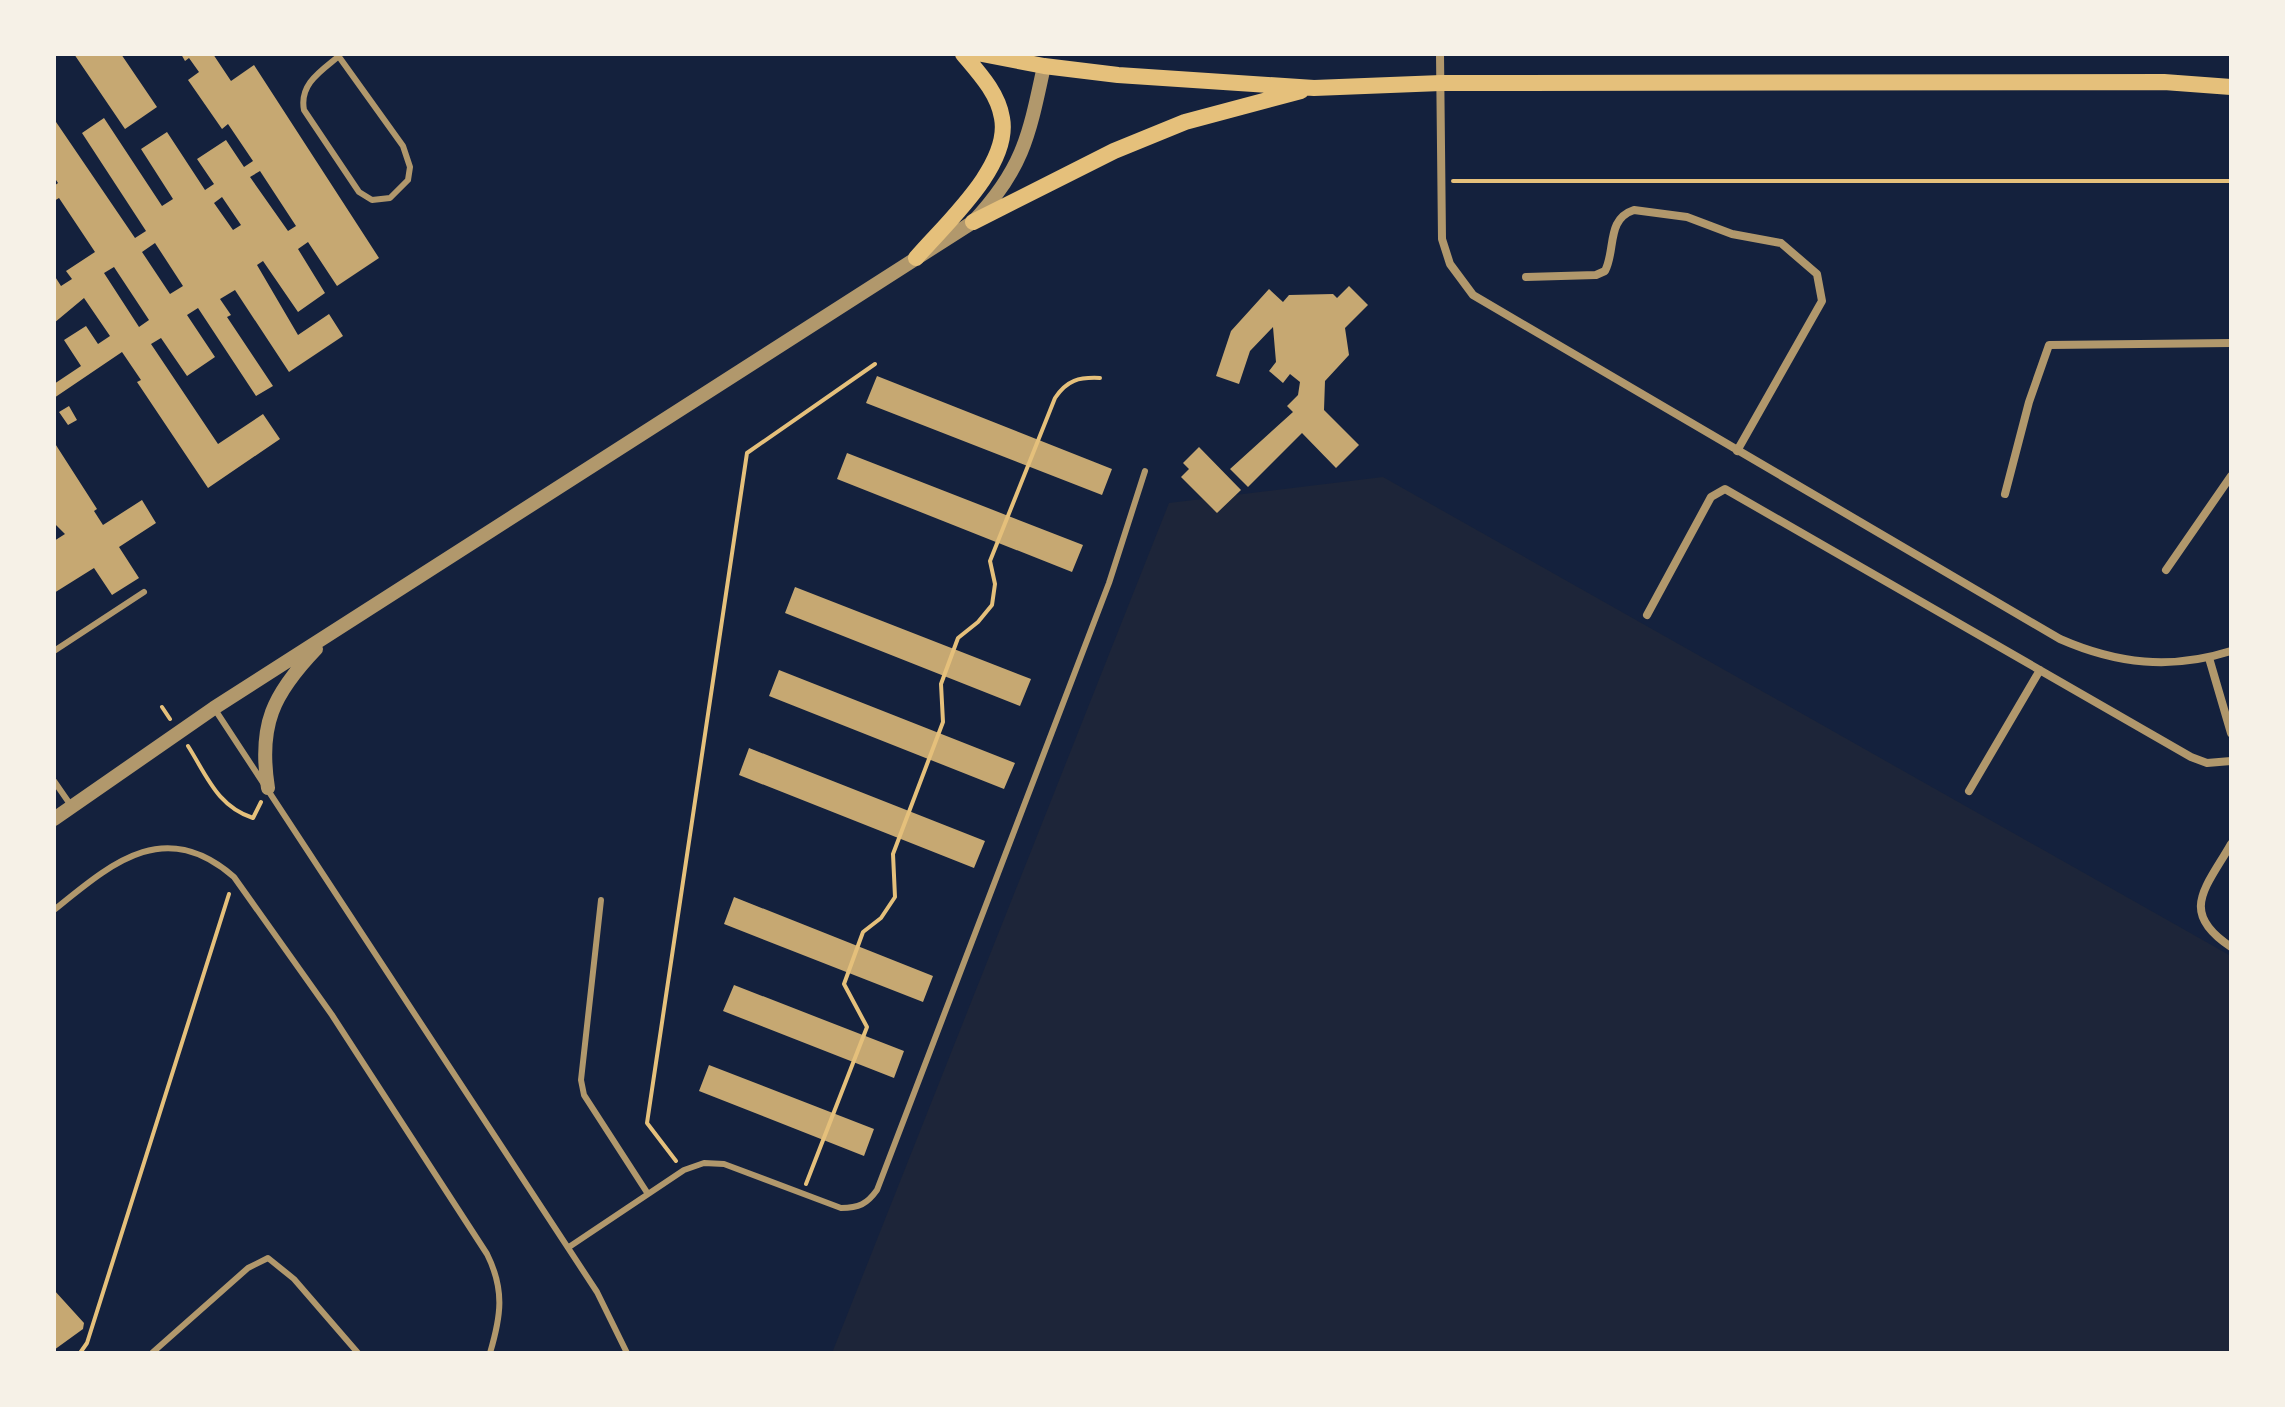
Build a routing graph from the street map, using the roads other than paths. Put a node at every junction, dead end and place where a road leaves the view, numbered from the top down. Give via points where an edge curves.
1 (963, 54) edge
2 (982, 54) edge
3 (1440, 54) edge
4 (338, 55) edge
5 (1044, 66) junction
6 (1441, 83) junction
7 (2231, 87) edge
8 (1314, 88) junction
9 (973, 222) junction
10 (916, 258) junction
11 (1526, 277) dead end
12 (2231, 343) edge
13 (1737, 451) junction
14 (1145, 471) dead end
15 (2231, 476) edge
16 (2005, 494) dead end
17 (2166, 570) dead end
18 (144, 592) dead end
19 (1647, 615) dead end
20 (330, 634) junction
21 (54, 651) edge
22 (2231, 651) edge
23 (2209, 658) junction
24 (2040, 670) junction
25 (214, 708) junction
26 (2231, 733) edge
27 (2231, 761) edge
28 (54, 781) edge
29 (268, 788) junction
30 (1969, 791) dead end
31 (72, 807) junction
32 (54, 819) edge
33 (2231, 844) edge
34 (601, 900) dead end
35 (54, 910) edge
36 (2231, 947) edge
37 (648, 1194) junction
38 (569, 1247) junction
39 (152, 1353) edge
40 (358, 1353) edge
41 (490, 1353) edge
42 (627, 1353) edge

1 - 10 main road via 995,98 1002,115 1001,145 987,172
2 - 5 main road
3 - 6 street
4 - 4 lane via 408,158 408,180 390,198 372,200 359,192 304,110 307,84
5 - 8 main road
5 - 9 street via 1019,163
6 - 7 main road via 2164,82
6 - 8 main road
6 - 13 street via 1442,239 1450,264 1473,295
8 - 9 main road via 1185,122 1114,151
9 - 10 street
10 - 20 street
11 - 13 street via 1605,271 1615,225 1634,210 1770,238 1804,260 1821,284 1822,301
12 - 16 street via 2049,345
13 - 23 street via 2060,639 2090,652 2145,664
14 - 37 lane via 1109,583 877,1190 857,1208 841,1208 724,1164 704,1163
15 - 17 street
18 - 21 lane
19 - 24 street via 1711,497 1725,489
20 - 25 street
20 - 29 street via 292,676 270,711 262,751
22 - 23 street
23 - 26 street
24 - 27 street via 2191,757 2207,763
24 - 30 street
25 - 29 lane
25 - 31 street
28 - 31 lane
29 - 38 lane
31 - 32 street
33 - 36 street via 2200,898 2207,930
34 - 37 lane via 581,1080 584,1095
35 - 41 lane via 109,866 149,848 196,854 234,877 332,1015 487,1254 502,1306
37 - 38 lane
38 - 42 lane via 613,1319
39 - 40 lane via 265,1258 282,1265

